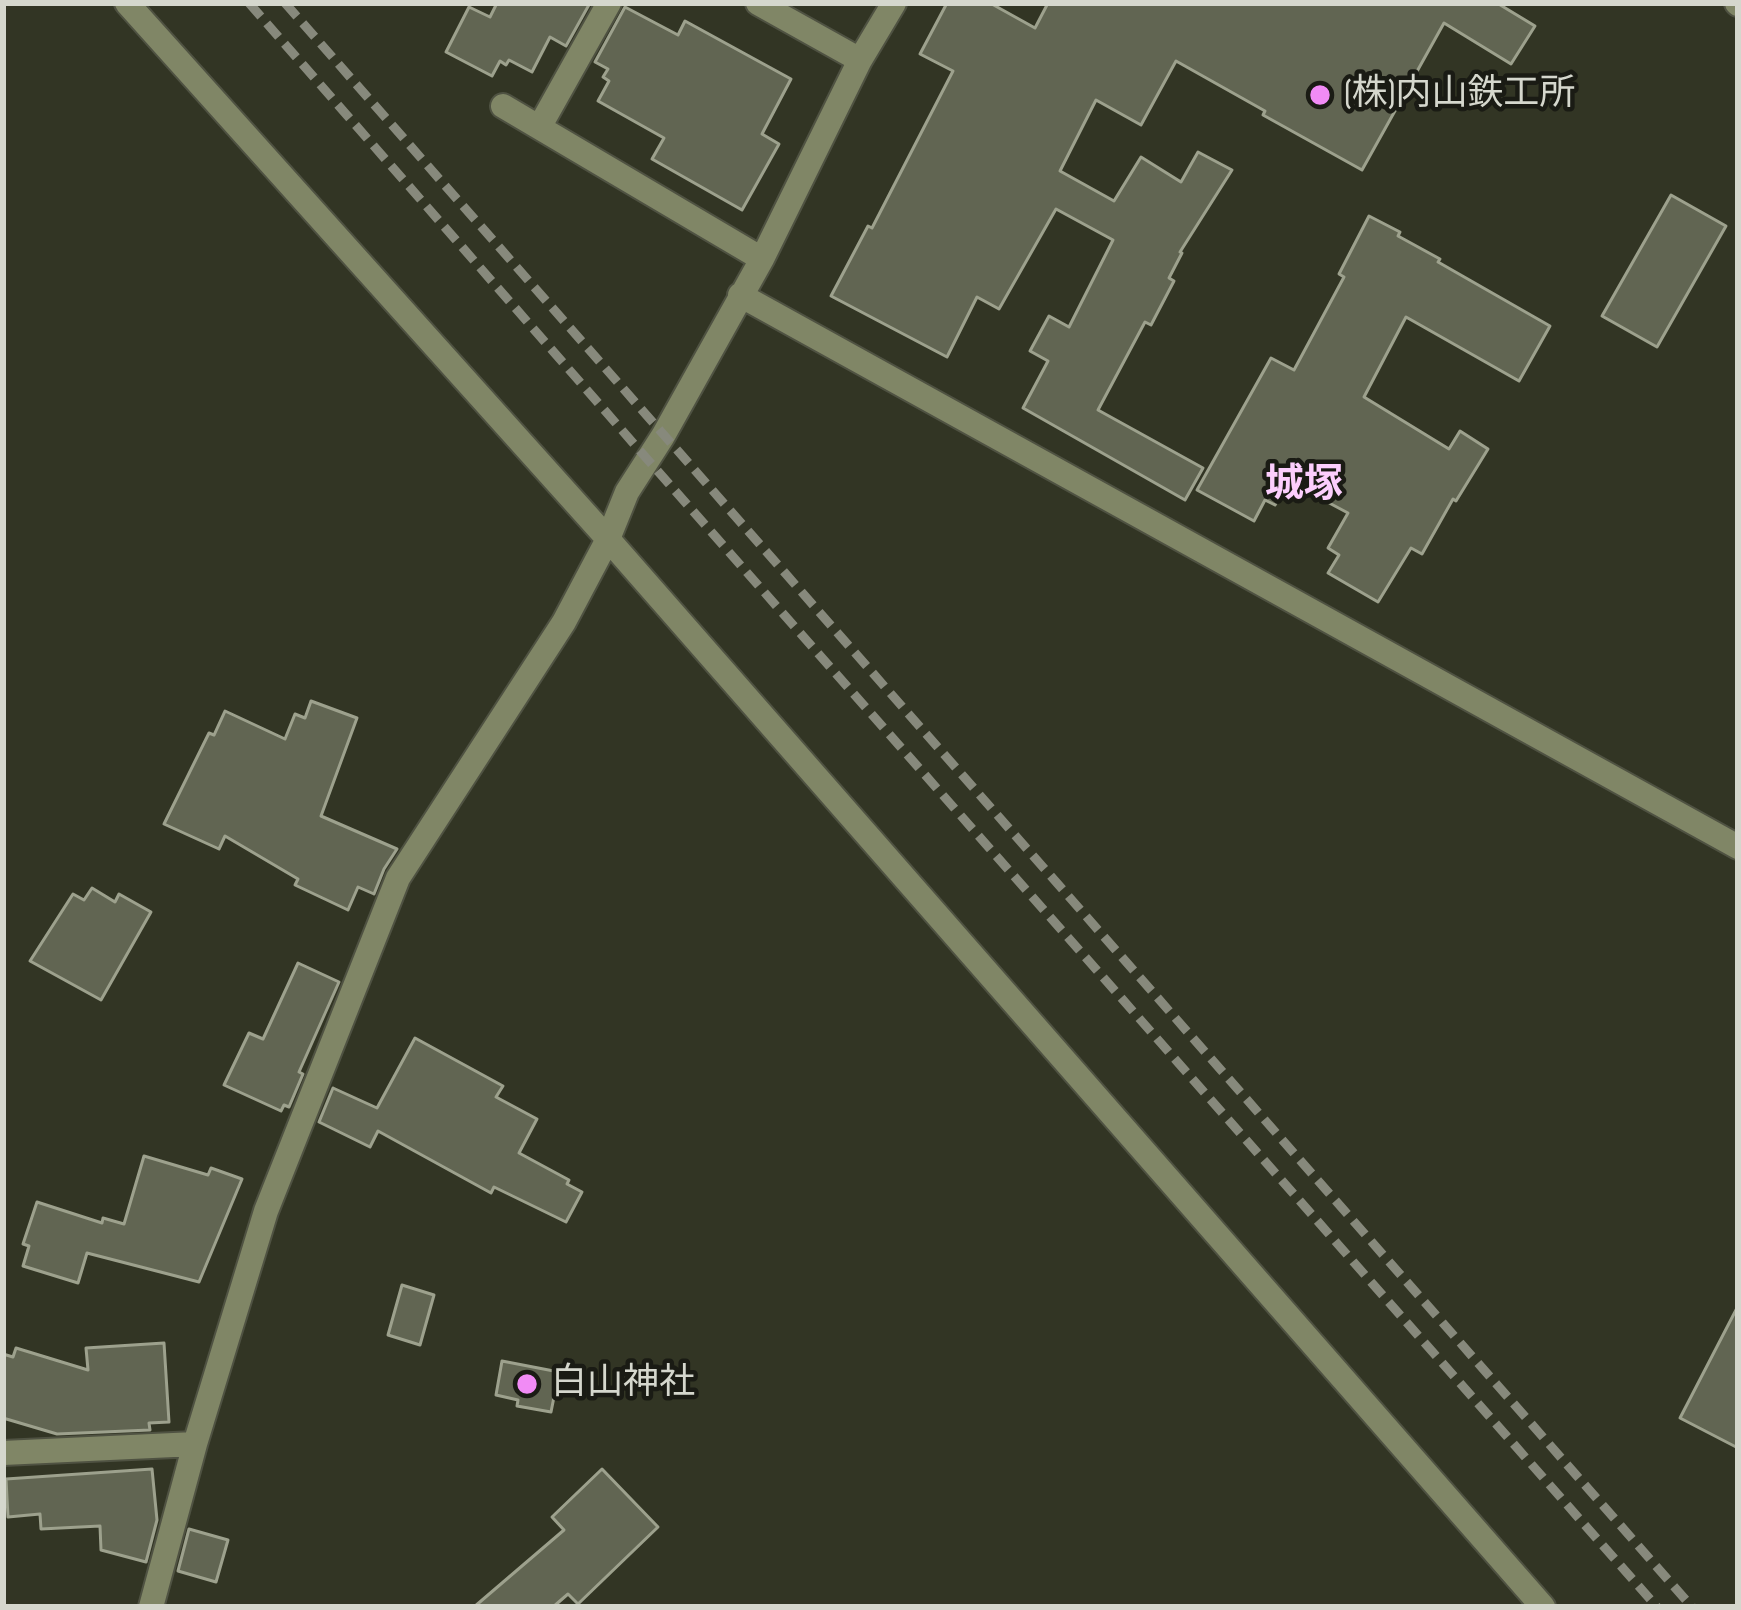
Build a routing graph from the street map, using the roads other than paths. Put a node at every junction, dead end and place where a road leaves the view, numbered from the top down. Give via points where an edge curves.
1 (127, 3) edge
2 (609, 3) edge
3 (758, 3) edge
4 (894, 3) edge
5 (860, 60) junction
6 (503, 106) dead end
7 (540, 126) junction
8 (762, 259) junction
9 (740, 295) junction
10 (608, 539) junction
11 (1738, 848) edge
12 (195, 1444) junction
13 (3, 1453) edge
14 (151, 1607) edge
15 (1543, 1607) edge

1 - 10 street
2 - 7 street
3 - 5 street
4 - 5 street
5 - 8 street
6 - 7 street
7 - 8 street
8 - 9 street
9 - 10 street
9 - 11 street
10 - 12 street via 564,622 398,878 266,1211
10 - 15 street
12 - 13 street
12 - 14 street

